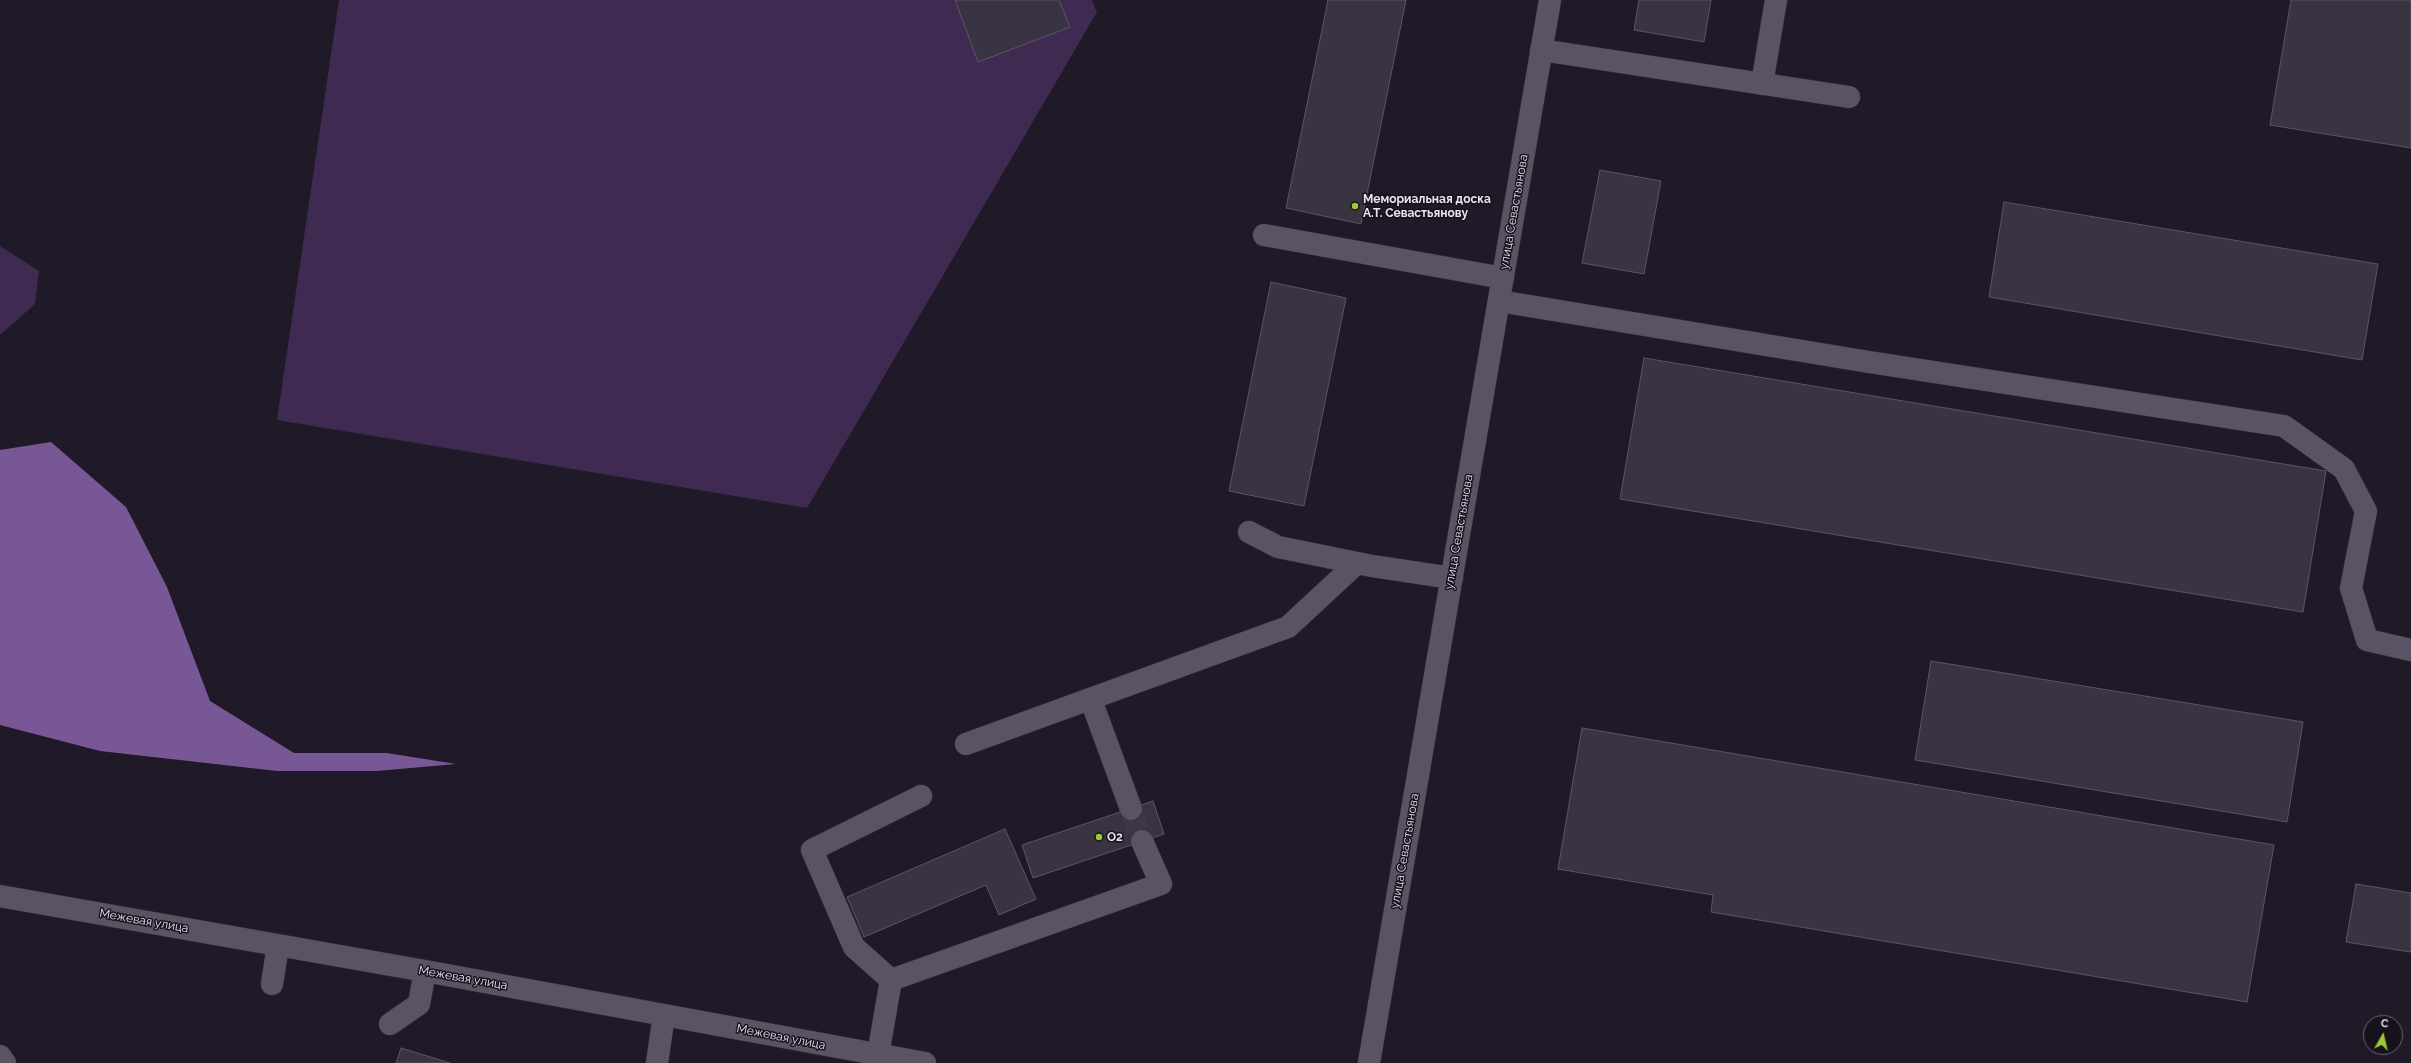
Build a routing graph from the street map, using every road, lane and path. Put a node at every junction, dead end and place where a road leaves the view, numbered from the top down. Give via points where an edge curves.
1 (1550, 0) edge
2 (1776, 0) edge
3 (1541, 50) junction
4 (1762, 84) junction
5 (1849, 97) dead end
6 (1264, 235) dead end
7 (1503, 278) junction
8 (1498, 300) junction
9 (1249, 532) dead end
10 (1357, 562) junction
11 (1452, 578) junction
12 (2411, 650) edge
13 (1091, 700) junction
14 (966, 744) dead end
15 (921, 796) dead end
16 (1131, 808) tunnel mouth
17 (1142, 841) tunnel mouth
18 (0, 896) edge
19 (278, 945) junction
20 (426, 971) junction
21 (891, 980) junction
22 (272, 984) dead end
23 (664, 1015) junction
24 (390, 1024) dead end
25 (878, 1055) junction
26 (0, 1056) edge
27 (5, 1063) edge
28 (657, 1063) edge
29 (925, 1063) edge
30 (1369, 1063) edge

1 - 3 street, улица Севастьянова
2 - 4 street
3 - 4 street
3 - 7 street, улица Севастьянова
4 - 5 street
6 - 7 street
7 - 8 street, улица Севастьянова
8 - 11 street, улица Севастьянова
8 - 12 street via 1869,362 2284,426 2344,469 2366,511 2352,588 2367,640
9 - 10 street via 1278,547
10 - 11 street
10 - 13 street via 1288,627
11 - 30 street, улица Севастьянова
13 - 14 street
13 - 16 street
15 - 21 street via 812,850 854,947
17 - 21 street via 1161,884
18 - 19 street, Межевая улица
19 - 20 street, Межевая улица
19 - 22 street
20 - 23 street, Межевая улица
20 - 24 street via 419,1004
21 - 25 street
23 - 25 street, Межевая улица
23 - 28 street
25 - 29 street, Межевая улица
26 - 27 street

